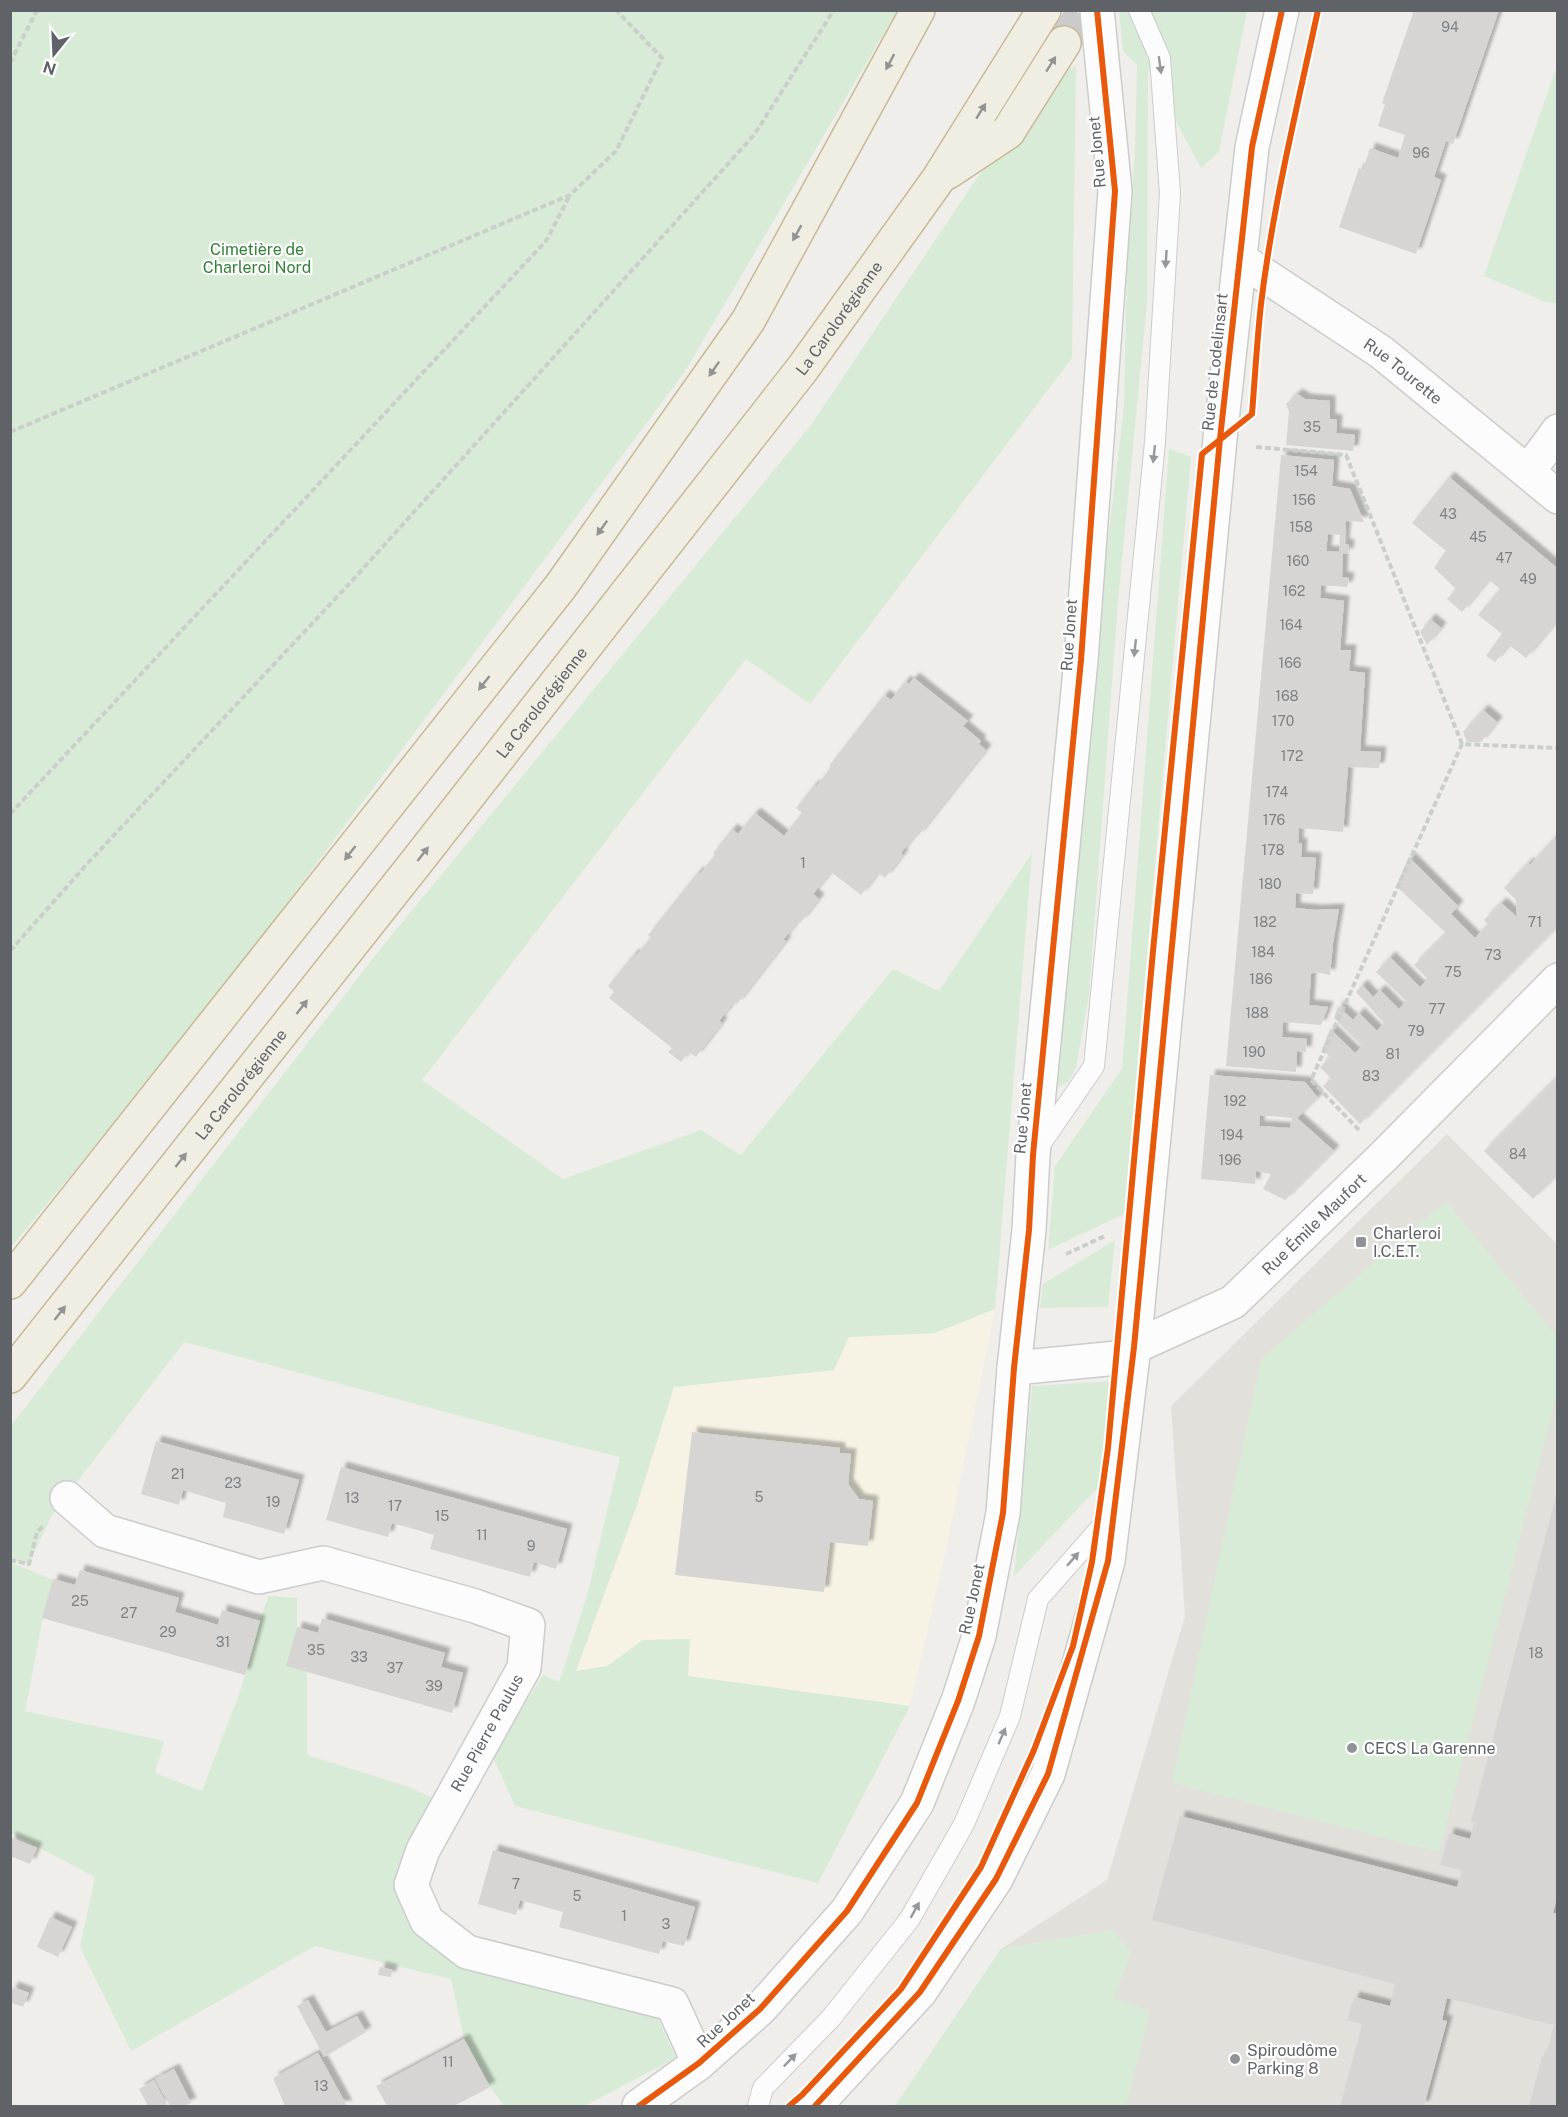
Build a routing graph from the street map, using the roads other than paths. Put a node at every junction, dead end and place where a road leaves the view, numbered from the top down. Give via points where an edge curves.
1 (918, 10) edge
2 (1044, 10) edge
3 (1097, 10) edge
4 (1139, 10) edge
5 (1282, 10) edge
6 (1064, 43) tunnel mouth
7 (939, 178) junction
8 (1240, 259) junction
9 (1557, 431) edge
10 (1528, 472) junction
11 (1557, 497) edge
12 (1557, 981) edge
13 (1033, 1155) junction
14 (10, 1282) edge
15 (1134, 1347) junction
16 (1014, 1368) junction
17 (10, 1376) edge
18 (67, 1498) road end
19 (1114, 1513) junction
20 (699, 2063) junction
21 (639, 2106) edge
22 (758, 2106) edge
23 (815, 2106) edge

1 -> 14 highway via 748,321 574,567
7 -> 2 highway, La Carolorégienne
3 - 13 street, Rue Jonet via 1115,191 1081,660
4 -> 13 lane via 1160,58 1170,193 1155,442 1094,1066
5 - 8 street, Rue de Lodelinsart via 1252,147
7 -> 6 highway via 1008,132
17 -> 7 highway, La Carolorégienne via 796,378
8 - 10 street, Rue Tourette via 1382,352
8 - 15 street, Rue de Lodelinsart
9 - 10 street
10 - 11 street, Rue Tourette
12 - 15 street, Rue Émile Maufort via 1233,1302
13 - 16 street, Rue Jonet
15 - 16 street, Rue Émile Maufort via 1116,1358
15 - 19 street, Rue de Lodelinsart
16 - 20 street, Rue Jonet via 1003,1513 979,1636 917,1803 847,1911 760,2009
18 - 20 street, Rue Pierre Paulus via 105,1531 259,1577 323,1563 528,1625 524,1668 423,1850 411,1885 427,1921 467,1952 672,2004
22 -> 19 lane via 763,2088 831,2018 909,1920 964,1824 1010,1716 1038,1599
19 - 23 street, Rue de Lodelinsart via 1108,1561 1048,1774 996,1879 920,1992
20 - 21 street, Rue Jonet

